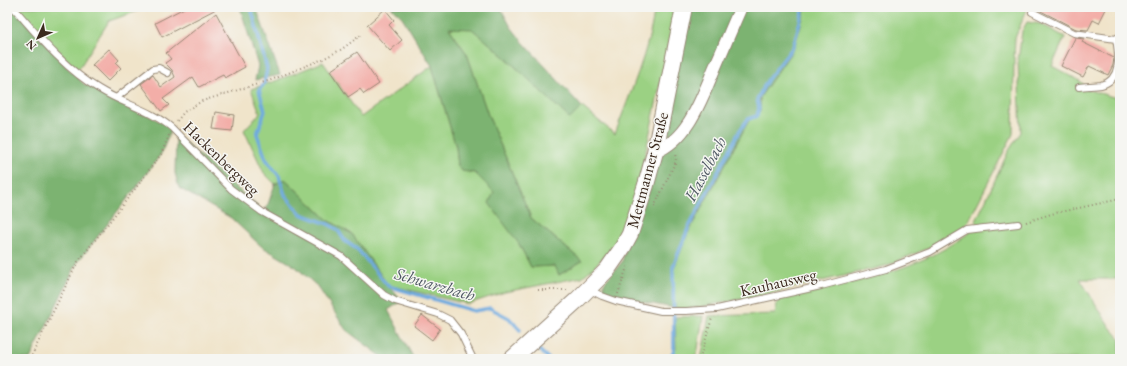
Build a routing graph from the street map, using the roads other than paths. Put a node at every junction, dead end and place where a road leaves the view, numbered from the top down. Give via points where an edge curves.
1 (13, 7) edge
2 (684, 7) edge
3 (741, 7) edge
4 (1032, 12) dead end
5 (1118, 37) edge
6 (168, 73) dead end
7 (1079, 87) dead end
8 (116, 98) junction
9 (655, 152) junction
10 (1018, 224) road end
11 (588, 289) junction
12 (473, 359) edge
13 (512, 359) edge

1 - 8 lane, Hackenbergweg via 64,62 86,81
2 - 9 main road, Mettmanner Straße
3 - 9 street via 700,103 687,125 665,148
4 - 5 lane via 1074,33
5 - 7 lane via 1118,68 1112,79 1102,84
6 - 8 lane via 159,68 153,69
8 - 12 lane, Hackenbergweg via 162,120 231,189 262,212 341,256 384,295 450,320 461,334
9 - 11 main road, Mettmanner Straße via 630,234 616,259
10 - 11 lane, Kauhausweg via 967,230 930,252 886,269 713,309 661,311 616,301
11 - 13 main road, Mettmanner Straße

